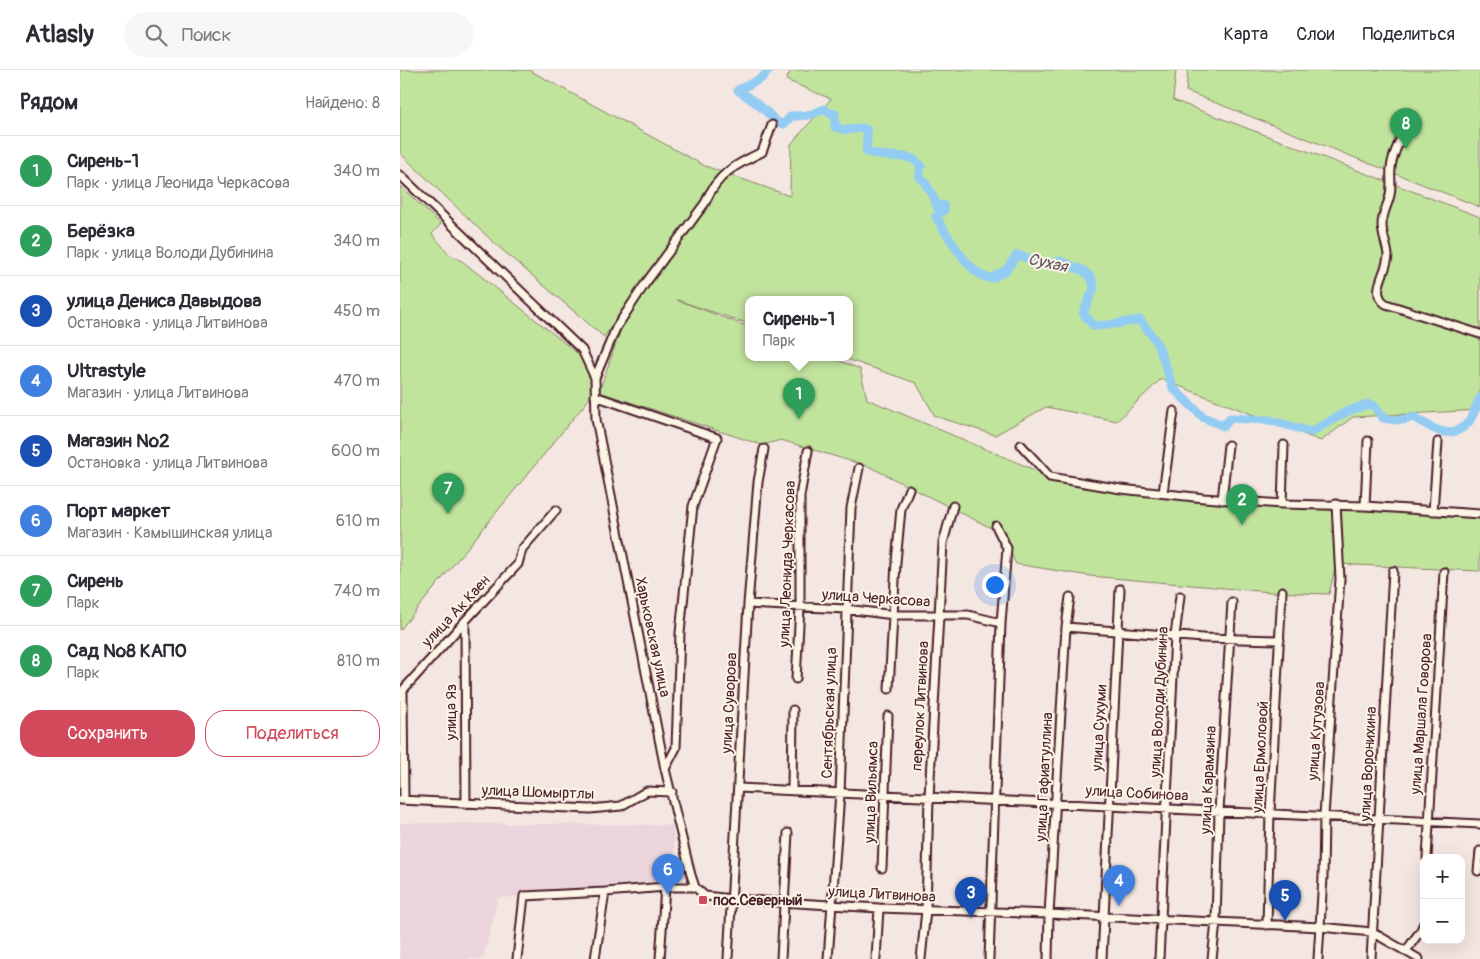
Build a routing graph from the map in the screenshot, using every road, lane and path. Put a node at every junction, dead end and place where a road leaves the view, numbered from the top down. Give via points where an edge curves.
1 (772, 125) dead end
2 (1402, 135) dead end
3 (400, 174) edge
4 (1480, 334) edge
5 (595, 378) junction
6 (595, 396) junction
7 (1174, 411) dead end
8 (1368, 440) dead end
9 (1438, 442) dead end
10 (1021, 445) dead end
11 (1284, 445) dead end
12 (1228, 446) dead end
13 (764, 449) dead end
14 (808, 450) dead end
15 (858, 468) dead end
16 (909, 489) dead end
17 (1162, 493) junction
18 (1222, 500) junction
19 (1282, 504) junction
20 (1336, 504) junction
21 (953, 506) dead end
22 (1365, 506) junction
23 (556, 510) dead end
24 (1433, 511) junction
25 (1480, 514) edge
26 (996, 526) dead end
27 (1393, 571) dead end
28 (1444, 572) dead end
29 (1120, 589) dead end
30 (1282, 591) dead end
31 (1180, 596) dead end
32 (1070, 597) dead end
33 (1232, 602) dead end
34 (748, 604) junction
35 (800, 607) junction
36 (846, 609) junction
37 (894, 615) junction
38 (939, 616) junction
39 (465, 621) junction
40 (1001, 623) junction
41 (1066, 627) junction
42 (1118, 631) junction
43 (1175, 636) junction
44 (1231, 639) junction
45 (1280, 640) junction
46 (796, 679) dead end
47 (888, 689) dead end
48 (793, 710) dead end
49 (888, 716) dead end
50 (665, 769) junction
51 (738, 788) junction
52 (792, 790) junction
53 (672, 792) junction
54 (840, 793) junction
55 (886, 795) junction
56 (929, 797) junction
57 (402, 800) edge
58 (994, 800) junction
59 (1056, 803) junction
60 (466, 804) junction
61 (1108, 806) junction
62 (1167, 809) junction
63 (1220, 811) junction
64 (1270, 814) junction
65 (1324, 816) junction
66 (1378, 819) junction
67 (1428, 822) junction
68 (1480, 824) edge
69 (788, 833) dead end
70 (1480, 852) edge
71 (1427, 854) edge
72 (882, 868) dead end
73 (1478, 871) dead end
74 (665, 887) junction
75 (695, 887) junction
76 (605, 892) junction
77 (732, 899) junction
78 (785, 902) junction
79 (833, 905) junction
80 (879, 908) junction
81 (926, 910) junction
82 (992, 912) junction
83 (1049, 914) junction
84 (1102, 916) junction
85 (1162, 919) junction
86 (1216, 922) junction
87 (1267, 925) junction
88 (1320, 927) junction
89 (1372, 932) junction
90 (1420, 933) edge
91 (1406, 951) junction
92 (516, 959) edge
93 (595, 959) edge
94 (660, 959) edge
95 (728, 959) edge
96 (781, 959) edge
97 (828, 959) edge
98 (876, 959) edge
99 (922, 959) edge
100 (989, 959) edge
101 (1048, 959) edge
102 (1102, 959) edge
103 (1159, 959) edge
104 (1212, 959) edge
105 (1318, 959) edge
106 (1371, 959) edge
107 (1419, 959) edge

1 - 5 street via 762,152 734,165 711,189 705,203 616,328
2 - 4 street via 1393,158 1391,192 1382,218 1388,254 1378,296 1386,304
3 - 5 street via 582,350
5 - 6 street, Харьковская улица
6 - 50 street, Харьковская улица via 596,419
6 - 50 street via 717,438 693,506 680,633 676,748
7 - 17 street
8 - 22 street
9 - 24 street
10 - 17 street via 1050,477
11 - 19 street
12 - 18 street
13 - 34 street, улица Суворова via 758,482
14 - 35 street, улица Леонида Черкасова via 800,496
15 - 36 street, Сентябрьская улица via 851,508
16 - 37 street via 901,509
17 - 18 street
18 - 19 street
19 - 20 street
20 - 22 street
20 - 65 street, улица Кутузова via 1340,579
21 - 38 street, переулок Литвинова via 943,543
22 - 24 street
23 - 39 street, улица Ак Каен via 522,549 518,564
24 - 25 street
26 - 40 street via 1007,548
27 - 66 street, улица Воронихина
28 - 67 street, улица Маршала Говорова
29 - 42 street, улица Сухуми
30 - 45 street, улица Ермоловой
31 - 43 street, улица Володи Дубинина
32 - 41 street, улица Гафиатуллина
33 - 44 street, улица Карамзина
34 - 35 street, улица Черкасова
34 - 51 street, улица Суворова
35 - 36 street, улица Черкасова
35 - 46 street, улица Леонида Черкасова
36 - 37 street, улица Черкасова
36 - 54 street, Сентябрьская улица
37 - 38 street, улица Черкасова
37 - 47 street
38 - 40 street, улица Черкасова via 968,616
38 - 56 street, переулок Литвинова
39 - 57 street, улица Ак Каен via 403,690
39 - 60 street, улица Яз
40 - 58 street
41 - 42 street
41 - 59 street, улица Гафиатуллина
42 - 43 street
42 - 61 street, улица Сухуми
43 - 44 street
43 - 62 street, улица Володи Дубинина
44 - 45 street
44 - 63 street, улица Карамзина
45 - 64 street, улица Ермоловой
48 - 52 street
49 - 55 street, улица Вильямса
50 - 53 street, Харьковская улица
51 - 52 street, улица Собинова
51 - 77 street, улица Суворова
52 - 54 street, улица Собинова
53 - 60 street, улица Шомыртлы via 647,791 621,806 590,809
53 - 75 street, Харьковская улица
54 - 55 street, улица Собинова
54 - 79 street, Сентябрьская улица
55 - 56 street, улица Собинова
55 - 72 street, улица Вильямса
56 - 58 street, улица Собинова
56 - 81 street, переулок Литвинова
57 - 60 street, улица Шомыртлы
58 - 59 street, улица Собинова
58 - 82 street
59 - 61 street, улица Собинова
59 - 83 street, улица Гафиатуллина
61 - 62 street, улица Собинова
61 - 84 street, улица Сухуми
62 - 63 street, улица Собинова
62 - 85 street, улица Володи Дубинина
63 - 64 street, улица Собинова
63 - 86 street, улица Карамзина
64 - 65 street, улица Собинова
64 - 87 street, улица Ермоловой
65 - 66 street, улица Собинова
65 - 88 street, улица Кутузова
66 - 67 street, улица Собинова
66 - 89 street, улица Воронихина
67 - 68 street, улица Собинова
67 - 71 street, улица Маршала Говорова
69 - 78 street
70 - 73 street
74 - 75 street
74 - 76 street
74 - 94 street
75 - 77 street, улица Литвинова via 705,896
76 - 92 street via 524,896
76 - 93 street
77 - 78 street, улица Литвинова
77 - 95 street, улица Суворова
78 - 79 street, улица Литвинова
78 - 96 street
79 - 80 street, улица Литвинова
79 - 97 street, Сентябрьская улица
80 - 81 street, улица Литвинова
80 - 98 street
81 - 82 street, улица Литвинова
81 - 99 street, переулок Литвинова
82 - 83 street, улица Литвинова
82 - 100 street
83 - 84 street, улица Литвинова
83 - 101 street, улица Гафиатуллина
84 - 85 street, улица Литвинова
84 - 102 street, улица Сухуми
85 - 86 street, улица Литвинова
85 - 103 street, улица Володи Дубинина
86 - 87 street, улица Литвинова
86 - 104 street, улица Карамзина
87 - 88 street, улица Литвинова
88 - 89 street, улица Литвинова
88 - 105 street, улица Кутузова
89 - 91 street, улица Литвинова
89 - 106 street, улица Воронихина
90 - 91 street
91 - 107 street, улица Литвинова

